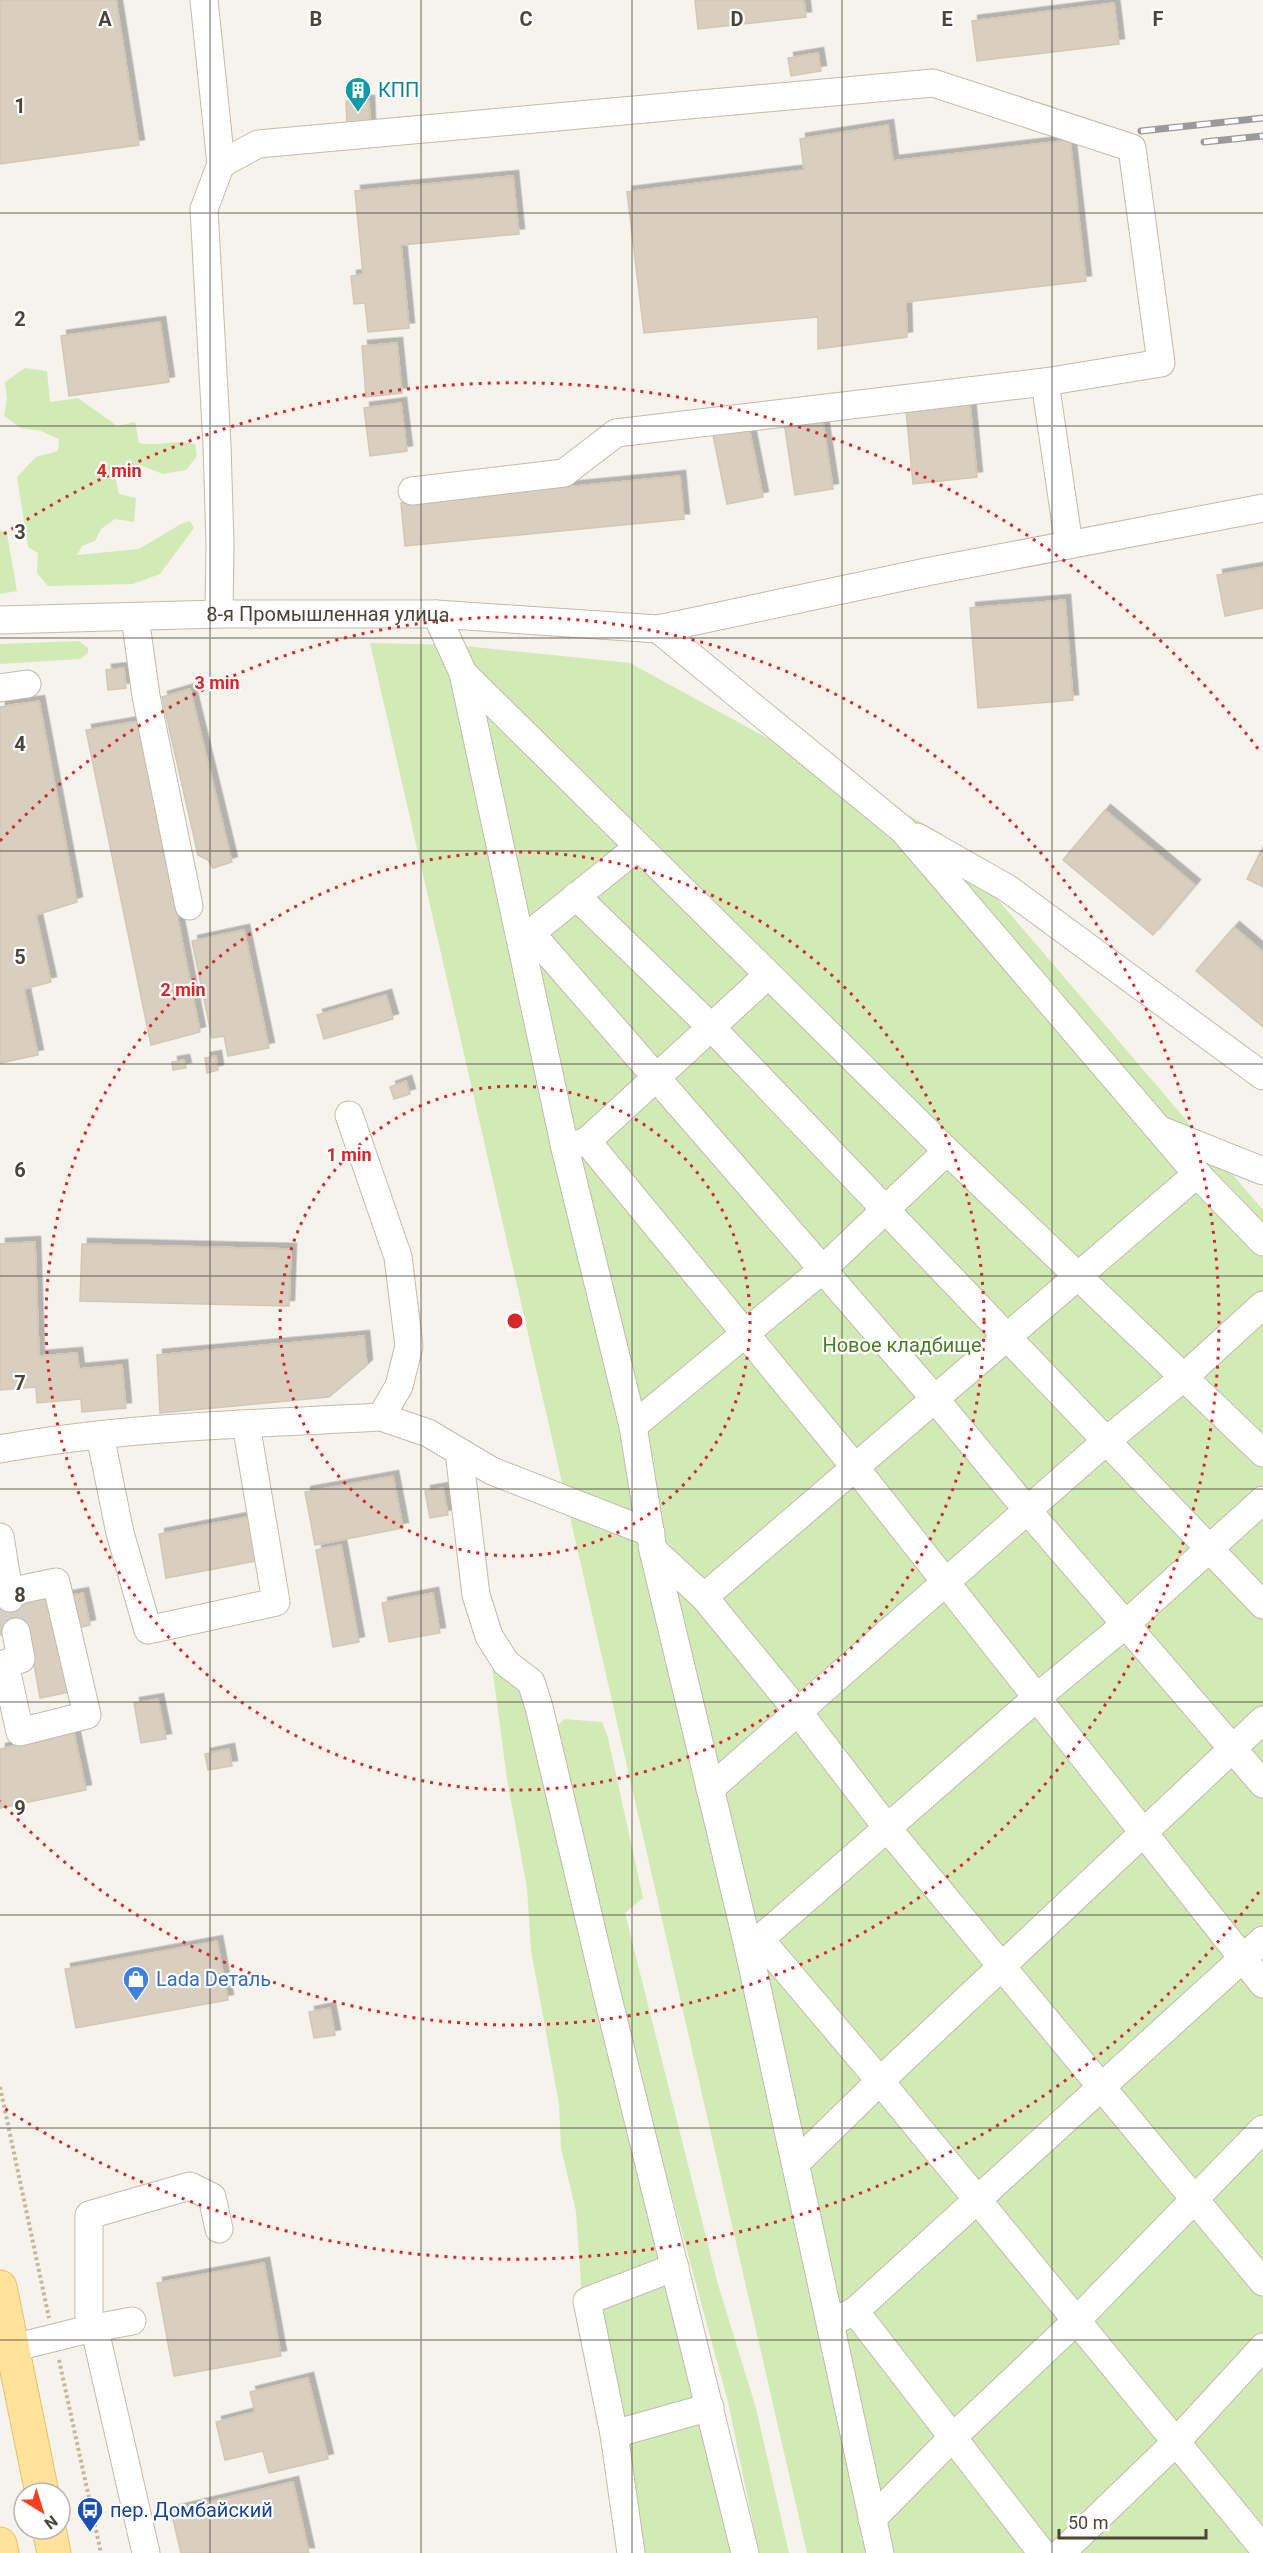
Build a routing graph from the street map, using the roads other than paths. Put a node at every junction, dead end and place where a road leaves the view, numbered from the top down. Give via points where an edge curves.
1 (204, 0) edge
2 (221, 164) junction
3 (1045, 382) junction
4 (412, 491) dead end
5 (1263, 508) edge
6 (1069, 545) junction
7 (219, 614) junction
8 (436, 614) junction
9 (135, 616) junction
10 (0, 620) edge
11 (658, 628) junction
12 (463, 673) junction
13 (27, 684) dead end
14 (0, 688) edge
15 (903, 830) junction
16 (638, 847) junction
17 (576, 896) junction
18 (189, 906) dead end
19 (526, 937) junction
20 (768, 975) junction
21 (712, 1028) junction
22 (1263, 1076) edge
23 (657, 1077) junction
24 (349, 1115) dead end
25 (1159, 1130) junction
26 (576, 1144) junction
27 (947, 1151) junction
28 (1263, 1171) edge
29 (1197, 1174) junction
30 (886, 1211) junction
31 (1263, 1242) edge
32 (822, 1270) junction
33 (1079, 1276) junction
34 (1263, 1305) edge
35 (744, 1334) junction
36 (1006, 1337) junction
37 (1184, 1377) junction
38 (935, 1398) junction
39 (381, 1417) junction
40 (246, 1424) junction
41 (633, 1426) junction
42 (100, 1436) junction
43 (1106, 1442) junction
44 (0, 1449) edge
45 (459, 1452) junction
46 (1263, 1453) edge
47 (854, 1466) junction
48 (1263, 1500) edge
49 (1028, 1511) junction
50 (0, 1540) edge
51 (652, 1542) junction
52 (1209, 1550) junction
53 (945, 1583) junction
54 (704, 1597) junction
55 (1263, 1605) edge
56 (1125, 1624) junction
57 (16, 1632) tunnel mouth
58 (3, 1664) edge
59 (1035, 1699) junction
60 (799, 1713) junction
61 (1263, 1720) edge
62 (1231, 1748) junction
63 (1263, 1784) edge
64 (710, 1789) junction
65 (888, 1829) junction
66 (1144, 1832) junction
67 (1263, 1940) edge
68 (754, 1942) junction
69 (1242, 1959) junction
70 (1002, 1966) junction
71 (1263, 1984) edge
72 (879, 2081) junction
73 (1102, 2087) junction
74 (1263, 2129) edge
75 (796, 2163) junction
76 (976, 2199) junction
77 (1195, 2200) junction
78 (219, 2229) dead end
79 (675, 2267) junction
80 (1263, 2282) edge
81 (0, 2287) edge
82 (843, 2317) junction
83 (132, 2321) dead end
84 (1076, 2321) junction
85 (89, 2329) junction
86 (1263, 2347) edge
87 (12, 2348) junction
88 (710, 2407) junction
89 (614, 2434) junction
90 (953, 2437) junction
91 (1176, 2442) junction
92 (40, 2481) edge
93 (872, 2519) junction
94 (0, 2544) edge
95 (1261, 2548) edge
96 (2, 2553) edge
97 (146, 2553) edge
98 (631, 2553) edge
99 (745, 2553) edge
100 (880, 2553) edge
101 (1042, 2553) edge
102 (1061, 2553) edge

1 - 2 street
2 - 3 street via 258,144 933,83 1132,148 1161,363
2 - 7 street via 204,208 218,456
3 - 4 street via 616,433 564,473
3 - 6 street
5 - 6 street, 8-я Промышленная улица
6 - 11 street, 8-я Промышленная улица
7 - 8 street, 8-я Промышленная улица
7 - 9 street, 8-я Промышленная улица
8 - 11 street, 8-я Промышленная улица
8 - 12 street
9 - 10 street, 8-я Промышленная улица
9 - 18 street via 146,696
11 - 15 street
12 - 16 street
12 - 19 street
13 - 14 street
15 - 22 street via 1007,888
15 - 25 street
16 - 17 street
16 - 20 street
17 - 19 street
17 - 21 street
19 - 23 street
19 - 26 street
20 - 21 street
20 - 27 street
21 - 23 street
21 - 30 street
23 - 26 street
23 - 32 street
24 - 39 street via 398,1257 408,1346 399,1386
25 - 28 street
25 - 29 street
26 - 35 street
26 - 41 street
27 - 30 street
27 - 33 street
29 - 31 street
29 - 33 street
30 - 32 street
30 - 36 street
32 - 35 street
32 - 38 street
33 - 36 street
33 - 37 street
34 - 37 street
35 - 41 street
35 - 47 street
36 - 38 street
36 - 43 street
37 - 43 street
37 - 46 street
38 - 47 street
38 - 49 street
39 - 40 street
39 - 45 street via 428,1433
40 - 42 street
40 - 42 street via 276,1602 148,1630 120,1533
41 - 51 street
42 - 44 street
43 - 49 street
43 - 52 street
45 - 51 street via 492,1471
45 - 79 street via 476,1594 489,1636 506,1663 531,1682 539,1707
47 - 53 street
47 - 54 street
48 - 52 street
49 - 53 street
49 - 56 street
50 - 58 street via 10,1595 56,1582 87,1715 20,1732
51 - 54 street
51 - 64 street
52 - 55 street
52 - 56 street
53 - 59 street
53 - 60 street
54 - 60 street
56 - 59 street
56 - 62 street
57 - 58 street via 21,1659
59 - 65 street
59 - 66 street
60 - 64 street
60 - 65 street
61 - 62 street
62 - 63 street
62 - 66 street
64 - 68 street
65 - 68 street
65 - 70 street
66 - 69 street
66 - 70 street
67 - 69 street
68 - 72 street
68 - 75 street
69 - 71 street
69 - 73 street
70 - 72 street
70 - 73 street
72 - 75 street
72 - 76 street
73 - 76 street
73 - 77 street
74 - 77 street
75 - 82 street
76 - 82 street
76 - 84 street
77 - 80 street
77 - 84 street
78 - 85 street via 212,2197 190,2186 89,2215
79 - 88 street
79 - 89 street via 587,2301
81 - 87 main road
82 - 90 street
82 - 93 street
83 - 85 street
84 - 90 street
84 - 91 street
85 - 87 street
85 - 97 street via 97,2339
86 - 91 street
87 - 92 main road
88 - 89 street
88 - 99 street
89 - 98 street
90 - 93 street
90 - 101 street
91 - 95 street
91 - 102 street
93 - 100 street
94 - 96 main road

